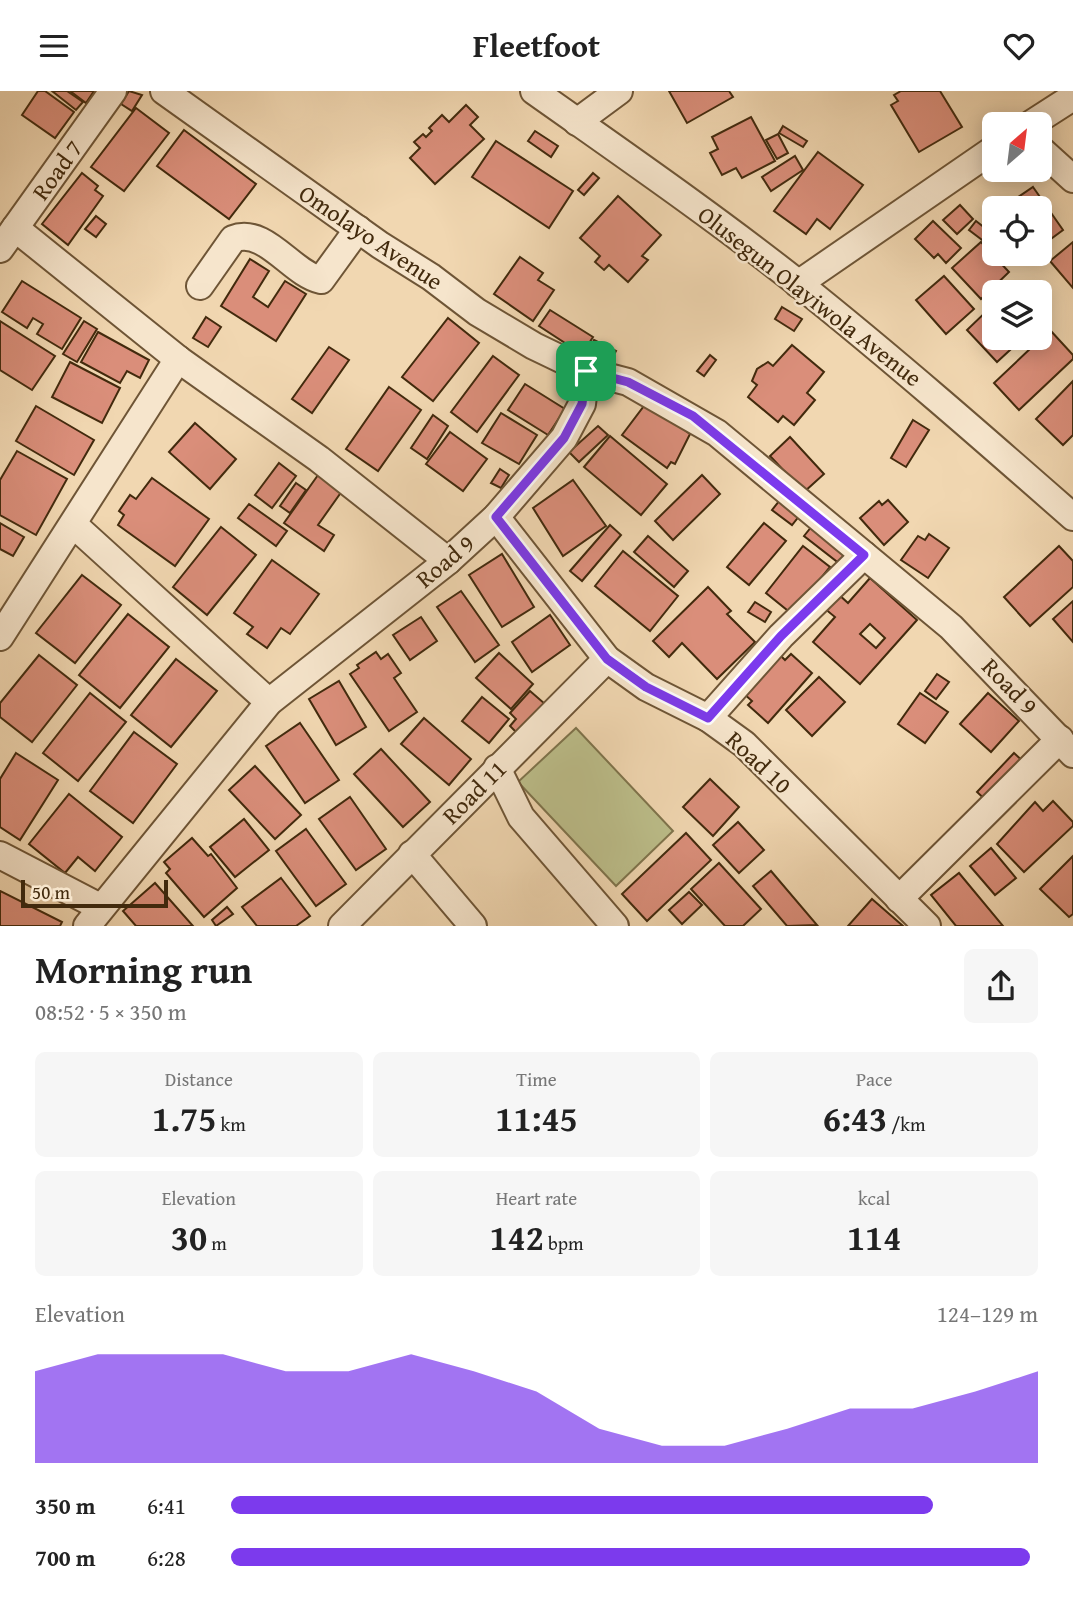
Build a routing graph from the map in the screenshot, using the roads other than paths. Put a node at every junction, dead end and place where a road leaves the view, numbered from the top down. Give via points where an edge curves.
1 (113, 91) edge
2 (164, 91) edge
3 (534, 91) edge
4 (619, 91) edge
5 (1073, 97) edge
6 (1050, 112) edge
7 (578, 122) junction
8 (982, 157) edge
9 (1052, 160) edge
10 (1073, 179) edge
11 (358, 229) junction
12 (8, 239) edge
13 (798, 284) junction
14 (200, 286) dead end
15 (178, 359) junction
16 (586, 371) junction
17 (496, 517) junction
18 (1073, 517) edge
19 (74, 525) junction
20 (864, 555) junction
21 (448, 561) junction
22 (0, 637) edge
23 (607, 659) junction
24 (269, 702) junction
25 (708, 718) junction
26 (1067, 747) edge
27 (497, 768) junction
28 (412, 854) junction
29 (0, 856) edge
30 (899, 899) junction
31 (93, 916) edge
32 (349, 923) edge
33 (473, 926) edge
34 (615, 926) edge
35 (927, 926) edge

1 - 12 street, Road 7
2 - 11 street, Omolayo Avenue
3 - 7 street, Olusegun Olayiwola Avenue
4 - 7 street
5 - 6 street
7 - 13 street, Olusegun Olayiwola Avenue
8 - 13 street
9 - 10 street
11 - 14 street via 321,280 245,236 233,239
11 - 16 street, Omolayo Avenue via 477,312
12 - 15 street
13 - 18 street, Olusegun Olayiwola Avenue
15 - 19 street
15 - 21 street via 319,459
16 - 17 street, Road 9 via 582,404 564,438
16 - 20 street, Road 9 via 628,382 693,416
17 - 21 street, Road 9
17 - 23 street, Road 10
19 - 22 street
19 - 24 street
20 - 25 street via 781,636
20 - 26 street, Road 9 via 951,627
21 - 24 street, Road 9
23 - 25 street, Road 10 via 646,687
23 - 27 street, Road 11
24 - 31 street, Road 9
25 - 30 street, Road 10 via 744,744
26 - 30 street
27 - 28 street, Road 11
27 - 34 street via 521,817
28 - 32 street, Road 11
28 - 33 street
29 - 31 street
30 - 35 street, Road 10

